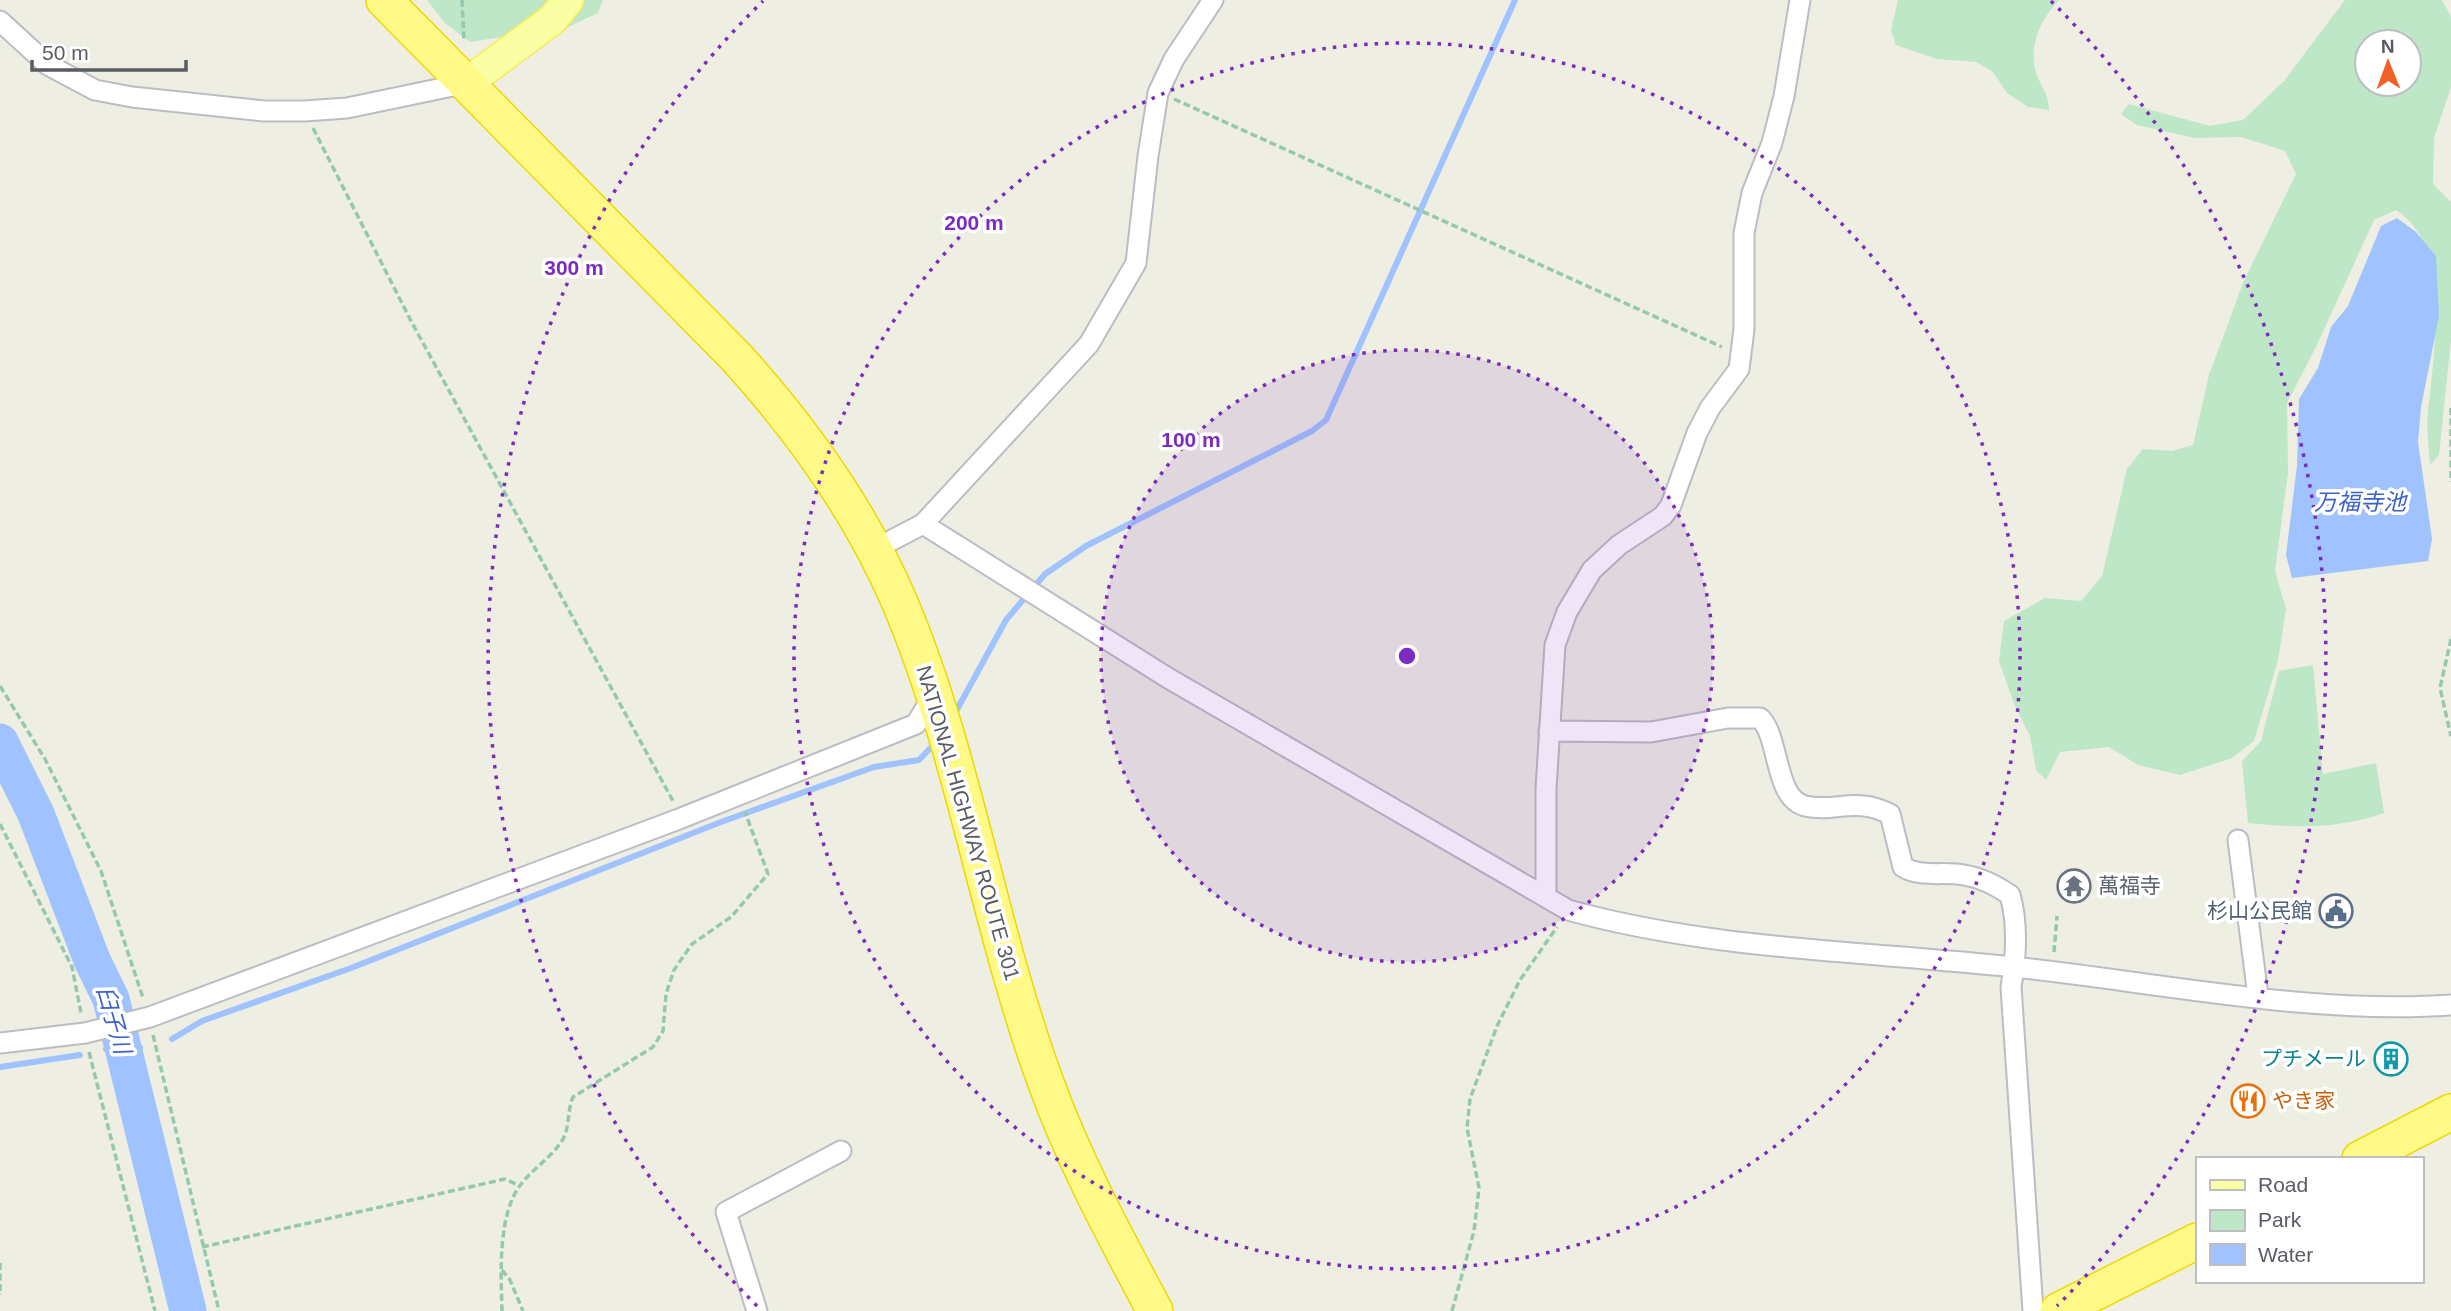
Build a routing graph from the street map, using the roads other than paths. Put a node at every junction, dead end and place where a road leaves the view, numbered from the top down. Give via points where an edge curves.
1 (384, 0) edge
2 (568, 0) edge
3 (1213, 0) edge
4 (1800, 0) edge
5 (0, 21) edge
6 (467, 83) junction
7 (923, 524) junction
8 (875, 549) junction
9 (940, 718) junction
10 (1549, 731) junction
11 (2238, 840) dead end
12 (1543, 895) junction
13 (2015, 967) junction
14 (2258, 996) junction
15 (2451, 1006) edge
16 (0, 1043) edge
17 (2451, 1112) edge
18 (841, 1151) dead end
19 (2364, 1157) edge
20 (2196, 1242) edge
21 (757, 1311) edge
22 (1155, 1311) edge
23 (2033, 1311) edge
24 (2058, 1311) edge

1 - 6 highway, NATIONAL HIGHWAY ROUTE 301
2 - 6 main road via 553,19
3 - 7 street via 1174,59 1158,93 1136,263 1089,344
4 - 10 street via 1784,96 1752,193 1744,233 1739,369 1697,433 1671,505 1592,570 1567,612 1555,645
5 - 6 street via 48,65 95,90 264,111 304,111 346,108
6 - 8 highway, NATIONAL HIGHWAY ROUTE 301 via 783,410 833,479
7 - 8 street
7 - 12 street via 1168,678
8 - 9 highway, NATIONAL HIGHWAY ROUTE 301 via 901,604
9 - 16 street via 146,1018 90,1032
9 - 22 highway, NATIONAL HIGHWAY ROUTE 301 via 1045,1082 1081,1171
10 - 12 street
10 - 13 street via 1651,732 1728,718 1760,718 1768,726 1793,799 1805,806 1871,804 1890,814 1903,867 1913,873 1962,874 1986,880 2010,895
11 - 14 street
12 - 13 street via 1568,910 1626,926 1742,942
13 - 14 street
13 - 23 street via 2011,987
14 - 15 street via 2375,1007
17 - 19 highway
18 - 21 street via 726,1212
20 - 24 highway

